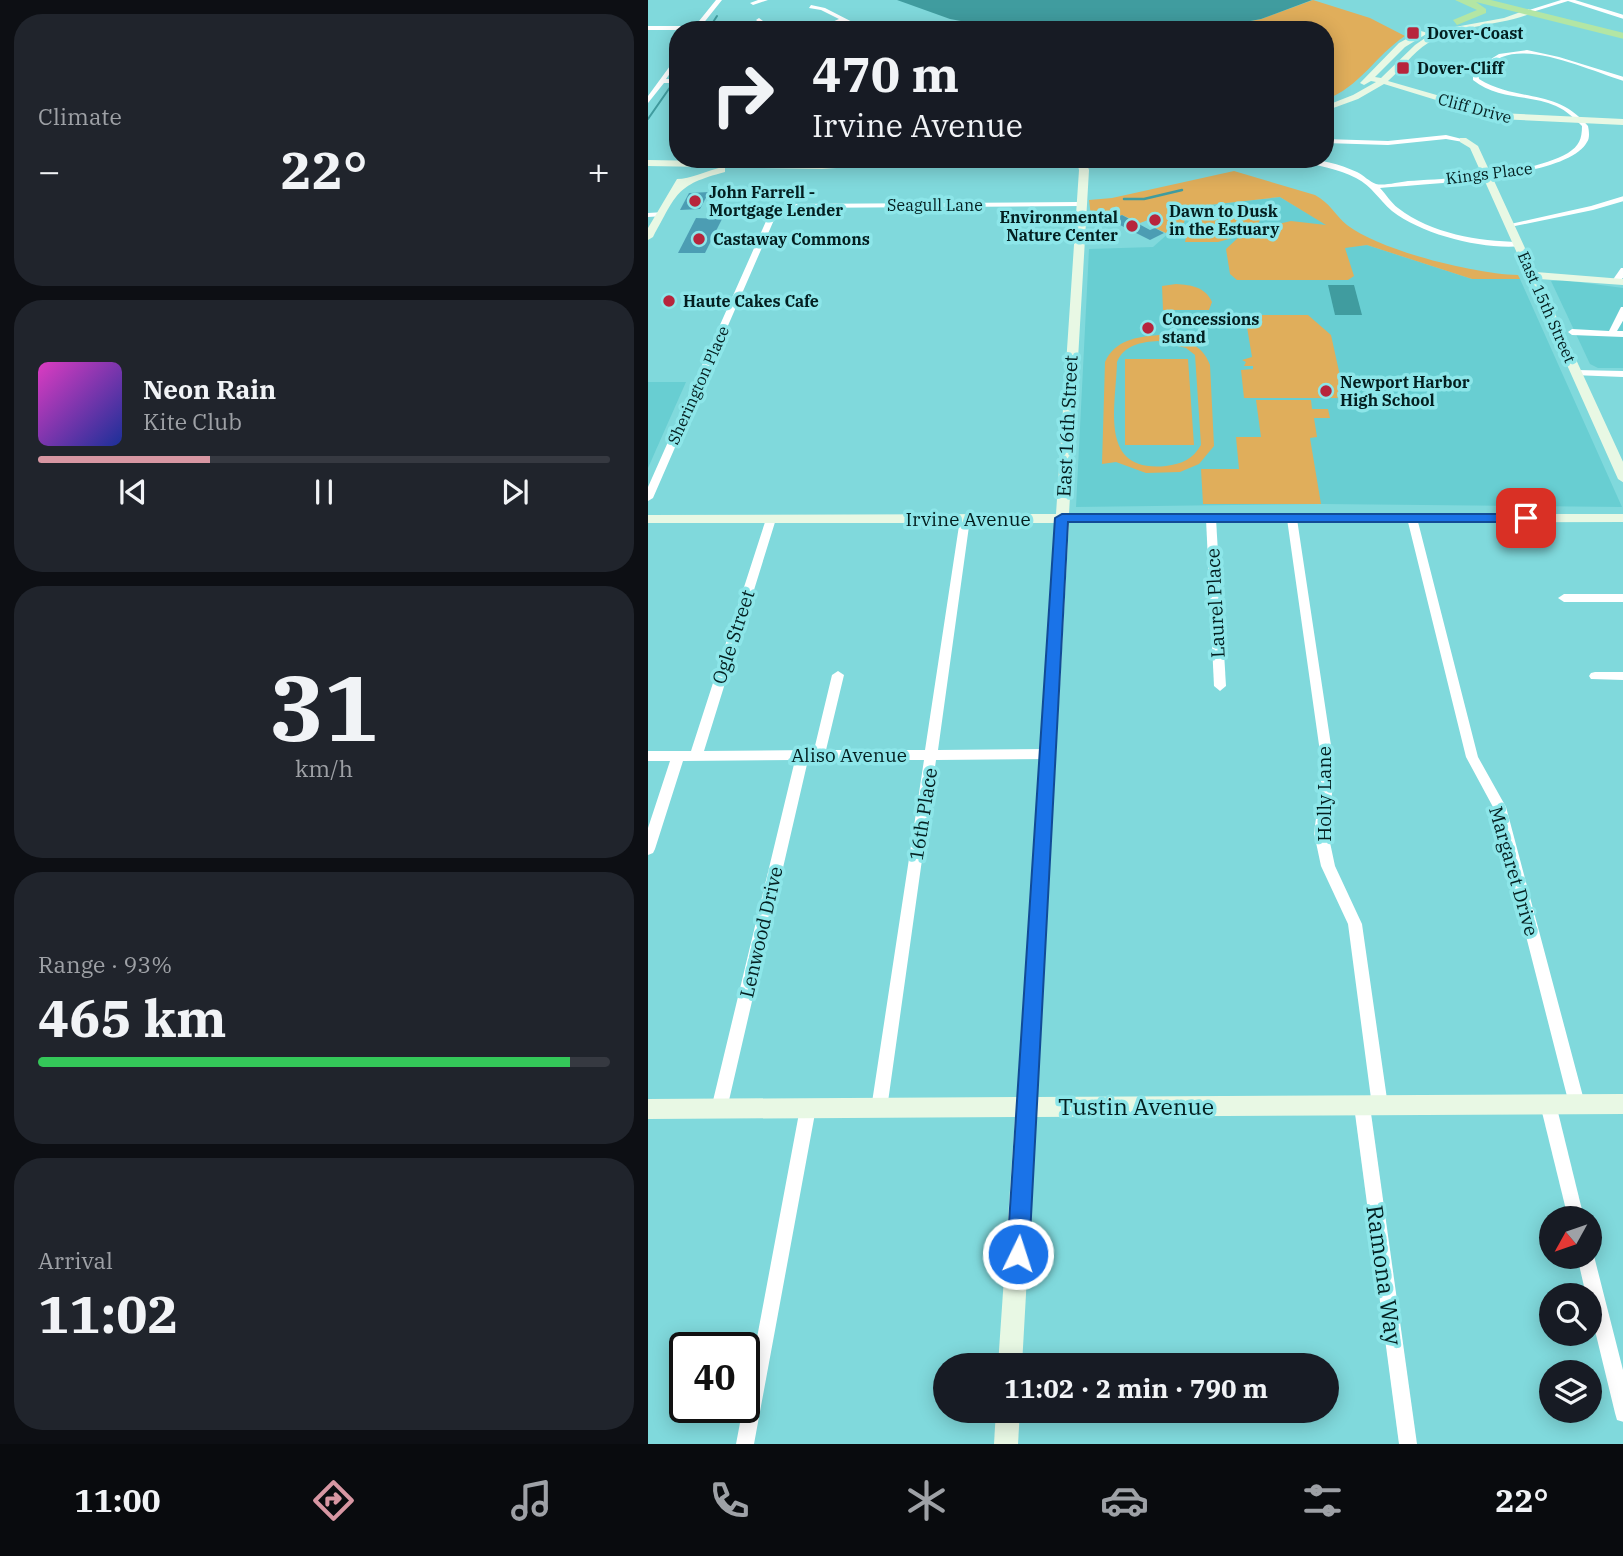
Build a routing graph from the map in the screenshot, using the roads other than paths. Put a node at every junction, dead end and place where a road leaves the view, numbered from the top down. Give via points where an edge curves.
1 (719, 0) edge
2 (739, 0) edge
3 (765, 0) edge
4 (1460, 0) edge
5 (1479, 0) edge
6 (1566, 0) edge
7 (753, 3) joint
8 (811, 7) dead end
9 (1529, 11) junction
10 (1623, 17) edge
11 (844, 19) junction
12 (702, 21) edge
13 (839, 21) edge
14 (848, 21) edge
15 (1457, 22) junction
16 (648, 28) edge
17 (669, 28) edge
18 (1623, 36) edge
19 (669, 71) edge
20 (1371, 78) junction
21 (1623, 79) edge
22 (662, 81) junction
23 (669, 81) edge
24 (1384, 81) junction
25 (1334, 98) edge
26 (648, 101) edge
27 (1334, 105) edge
28 (1582, 121) junction
29 (1623, 122) edge
30 (1463, 140) joint
31 (1334, 141) edge
32 (648, 161) edge
33 (669, 161) edge
34 (1334, 167) edge
35 (682, 168) edge
36 (684, 168) edge
37 (738, 168) edge
38 (1083, 168) edge
39 (1487, 174) junction
40 (1373, 186) junction
41 (676, 189) junction
42 (1623, 198) edge
43 (1079, 204) junction
44 (791, 206) joint
45 (661, 214) junction
46 (648, 215) edge
47 (1510, 225) junction
48 (648, 237) edge
49 (1520, 244) junction
50 (1623, 270) edge
51 (1533, 275) junction
52 (1620, 281) edge
53 (1623, 309) edge
54 (1613, 331) junction
55 (1573, 332) dead end
56 (1623, 334) edge
57 (1576, 373) junction
58 (1623, 374) edge
59 (1623, 479) edge
60 (648, 498) edge
61 (1623, 517) edge
62 (1062, 518) junction
63 (648, 519) edge
64 (771, 519) junction
65 (965, 519) junction
66 (1211, 519) junction
67 (1292, 519) junction
68 (1412, 519) junction
69 (1564, 598) dead end
70 (1623, 598) edge
71 (838, 675) dead end
72 (1595, 676) dead end
73 (1623, 676) edge
74 (1220, 687) dead end
75 (932, 754) junction
76 (1049, 754) junction
77 (803, 755) junction
78 (819, 755) junction
79 (648, 756) edge
80 (678, 756) junction
81 (696, 756) junction
82 (648, 849) edge
83 (1548, 1104) junction
84 (1577, 1104) junction
85 (1623, 1104) edge
86 (1371, 1106) junction
87 (1029, 1107) junction
88 (808, 1108) junction
89 (648, 1109) edge
90 (719, 1109) junction
91 (879, 1109) junction
92 (1573, 1206) edge
93 (1588, 1269) edge
94 (1011, 1353) edge
95 (1623, 1413) edge
96 (1007, 1423) edge
97 (745, 1444) edge
98 (1006, 1444) edge
99 (1408, 1444) edge

1 - 12 street
2 - 7 street
3 - 7 street
4 - 15 highway via 1483,11
5 - 9 highway
6 - 9 street
6 - 10 street
8 - 11 street
9 - 15 street
9 - 18 highway
9 - 24 street via 1427,39
11 - 13 street
11 - 14 street
15 - 20 street via 1413,38
16 - 17 street
19 - 22 street
20 - 24 street, Cliff Drive
20 - 25 street
21 - 28 street via 1527,52 1501,55 1473,75 1492,89 1559,103
22 - 23 street
22 - 26 street
24 - 27 street
24 - 28 street, Cliff Drive via 1498,116
28 - 29 street, Cliff Drive
28 - 39 street, Kings Place via 1585,141 1562,159
30 - 31 street
30 - 39 street, East 15th Street via 1474,146
32 - 33 street
34 - 40 street
35 - 46 street
36 - 41 street
37 - 41 street via 696,177
38 - 43 street, East 16th Street
39 - 40 street, Kings Place
39 - 47 street, East 15th Street
40 - 49 street via 1394,208 1448,234 1477,243
41 - 45 street
42 - 47 street
43 - 44 street, Seagull Lane
43 - 62 street, East 16th Street
44 - 60 street, Sherington Place via 772,215
45 - 46 street
45 - 48 street
47 - 49 street, East 15th Street
49 - 51 street, East 15th Street
50 - 52 street
51 - 52 street
51 - 57 street, East 15th Street
53 - 54 street
54 - 55 street
54 - 56 street
57 - 58 street
57 - 59 street, East 15th Street
61 - 68 street, Irvine Avenue
62 - 65 street, Irvine Avenue
62 - 66 street, Irvine Avenue
62 - 76 street, East 16th Street
63 - 64 street, Irvine Avenue
64 - 65 street, Irvine Avenue
64 - 81 street, Ogle Street
65 - 75 street, 16th Place
66 - 67 street, Irvine Avenue
66 - 74 street, Laurel Place
67 - 68 street, Irvine Avenue
67 - 86 street, Holly Lane via 1326,752 1321,833 1328,866 1355,924
68 - 84 street, Margaret Drive via 1472,757 1499,807
69 - 70 street
71 - 78 street
72 - 73 street
75 - 76 street, Aliso Avenue
75 - 78 street, Aliso Avenue
75 - 91 street, 16th Place
76 - 87 street, East 16th Street
77 - 78 street, Aliso Avenue
77 - 81 street, Aliso Avenue
77 - 90 street, Lenwood Drive
79 - 80 street, Aliso Avenue
80 - 81 street, Aliso Avenue
80 - 82 street
83 - 84 street, Tustin Avenue
83 - 86 street, Tustin Avenue
83 - 92 street
84 - 85 street, Tustin Avenue
86 - 87 street, Tustin Avenue
86 - 99 street, Ramona Way
87 - 91 street, Tustin Avenue
87 - 94 street, East 16th Street
88 - 90 street, Tustin Avenue
88 - 91 street, Tustin Avenue
88 - 97 street
89 - 90 street, Tustin Avenue
93 - 95 street
96 - 98 street

